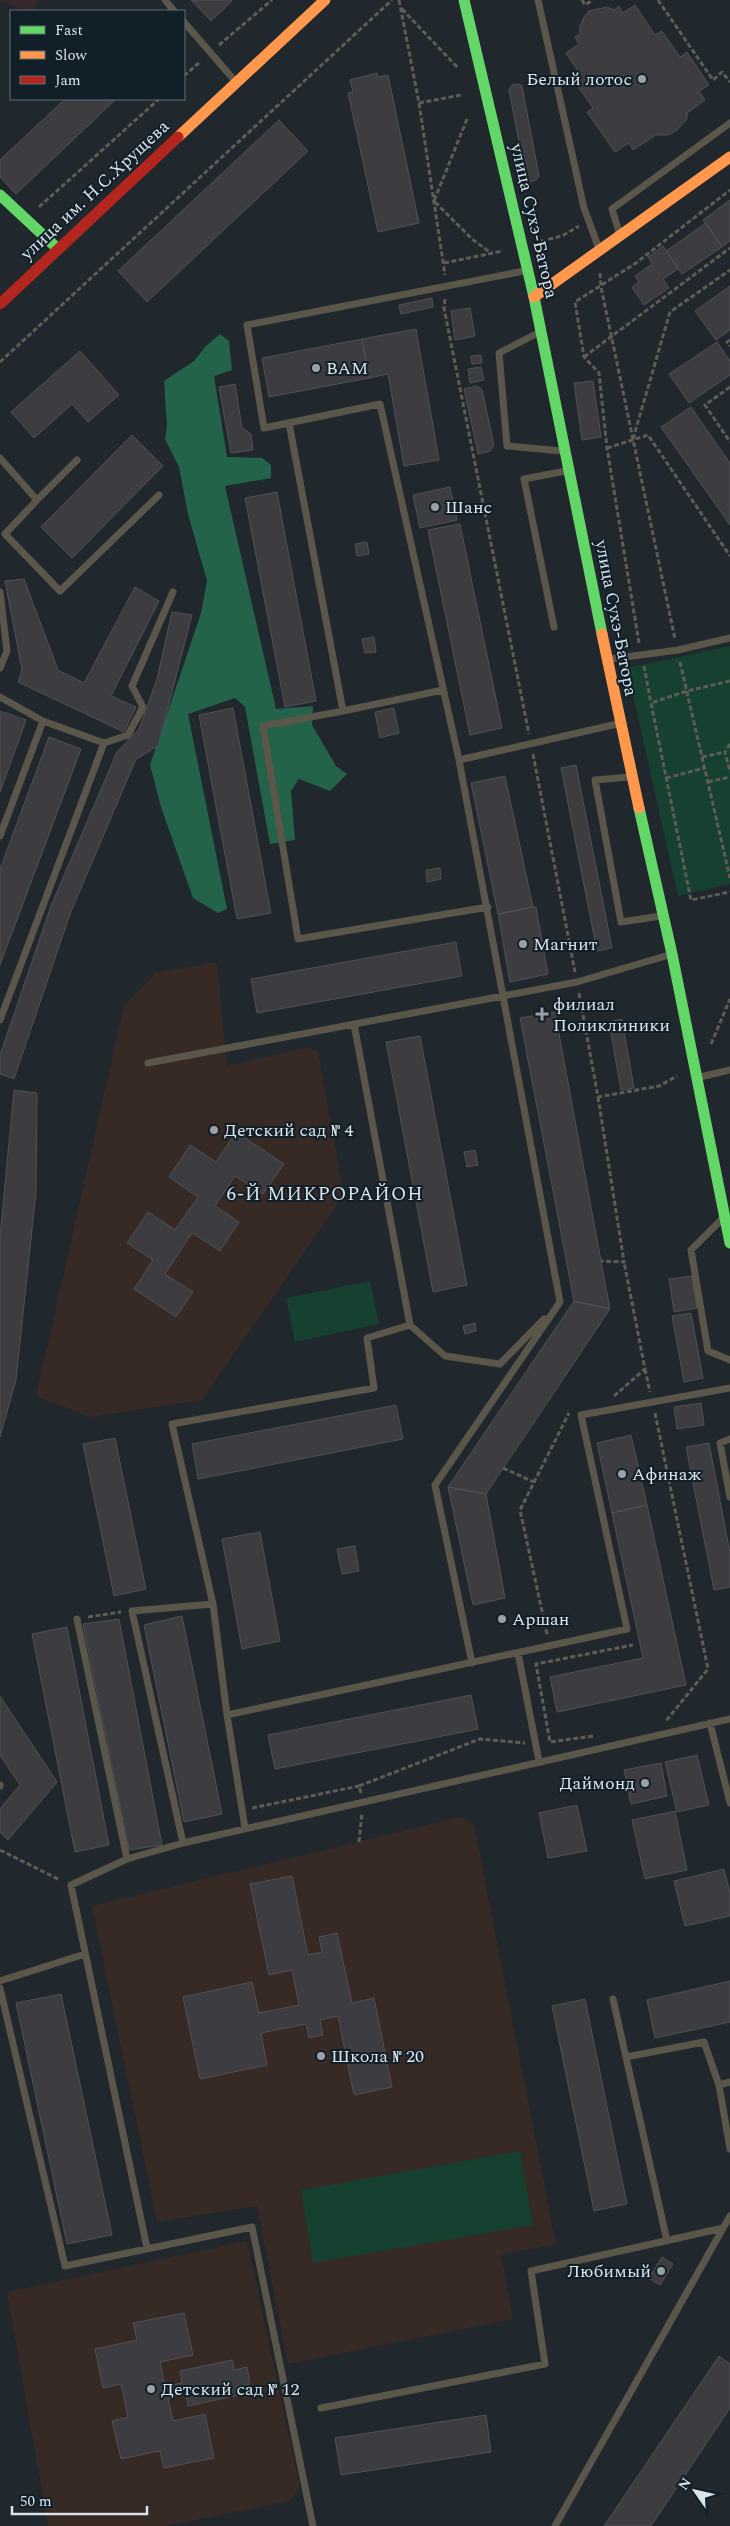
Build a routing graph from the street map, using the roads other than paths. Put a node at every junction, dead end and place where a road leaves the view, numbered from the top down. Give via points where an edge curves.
1 (165, 0) edge
2 (324, 0) edge
3 (464, 0) edge
4 (538, 0) edge
5 (173, 10) edge
6 (185, 23) edge
7 (235, 82) junction
8 (730, 123) edge
9 (730, 157) edge
10 (0, 195) edge
11 (620, 235) junction
12 (58, 249) junction
13 (599, 250) junction
14 (527, 271) junction
15 (534, 297) junction
16 (0, 304) edge
17 (540, 332) junction
18 (289, 423) junction
19 (565, 452) junction
20 (0, 458) edge
21 (78, 460) dead end
22 (569, 471) junction
23 (159, 494) dead end
24 (38, 500) junction
25 (0, 592) edge
26 (173, 592) dead end
27 (554, 628) dead end
28 (730, 638) edge
29 (607, 659) junction
30 (0, 668) edge
31 (443, 690) junction
32 (0, 697) edge
33 (343, 711) junction
34 (43, 721) junction
35 (620, 723) junction
36 (104, 743) junction
37 (459, 760) junction
38 (631, 776) junction
39 (0, 836) edge
40 (488, 907) junction
41 (663, 916) junction
42 (672, 954) junction
43 (501, 997) junction
44 (0, 1020) edge
45 (354, 1024) junction
46 (148, 1064) dead end
47 (730, 1070) edge
48 (697, 1078) junction
49 (725, 1216) junction
50 (730, 1243) edge
51 (560, 1302) junction
52 (410, 1325) junction
53 (730, 1360) edge
54 (730, 1388) edge
55 (730, 1440) edge
56 (730, 1497) edge
57 (213, 1604) junction
58 (77, 1618) road end
59 (518, 1653) junction
60 (472, 1663) junction
61 (227, 1715) junction
62 (730, 1719) edge
63 (710, 1723) junction
64 (539, 1761) junction
65 (730, 1803) edge
66 (245, 1828) junction
67 (183, 1843) junction
68 (127, 1859) junction
69 (85, 1954) junction
70 (0, 1981) edge
71 (0, 1988) edge
72 (613, 1999) dead end
73 (626, 2057) junction
74 (730, 2082) edge
75 (719, 2085) junction
76 (730, 2149) edge
77 (730, 2216) edge
78 (723, 2228) junction
79 (667, 2241) junction
80 (146, 2248) junction
81 (321, 2408) dead end
82 (313, 2526) edge
83 (555, 2526) edge

1 - 5 lane
2 - 7 main road, улица им. Н.С.Хрущева
3 - 14 main road, улица Сухэ-Батора
4 - 13 lane via 588,220
6 - 7 lane
7 - 12 main road, улица им. Н.С.Хрущева
8 - 11 lane via 612,209
9 - 11 main road
10 - 12 main road
11 - 13 main road
12 - 16 main road, улица им. Н.С.Хрущева
13 - 15 main road
14 - 15 main road, улица Сухэ-Батора
14 - 18 lane via 247,325 264,428
15 - 17 main road, улица Сухэ-Батора
17 - 19 main road, улица Сухэ-Батора
17 - 19 lane via 499,353 507,446
18 - 31 lane via 380,404
18 - 33 lane
19 - 22 main road, улица Сухэ-Батора
20 - 24 lane
21 - 24 lane
22 - 27 lane via 524,479
22 - 29 main road, улица Сухэ-Батора
23 - 24 lane via 60,591 5,534
25 - 30 lane via 7,651
26 - 36 lane via 132,686 143,707 128,735
28 - 29 lane via 678,650
29 - 35 main road, улица Сухэ-Батора
31 - 33 lane
31 - 37 lane
32 - 34 lane
33 - 40 lane via 263,726 298,939
34 - 36 lane
34 - 39 lane
35 - 37 lane
35 - 38 main road, улица Сухэ-Батора
36 - 44 lane
37 - 40 lane
38 - 41 main road, улица Сухэ-Батора
38 - 41 lane via 595,780 621,922
40 - 43 lane
41 - 42 main road, улица Сухэ-Батора
42 - 43 lane via 577,982
42 - 48 main road, улица Сухэ-Батора
43 - 45 lane
43 - 51 lane
45 - 46 lane
45 - 52 lane
47 - 48 lane
48 - 49 main road, улица Сухэ-Батора
49 - 50 main road, улица Сухэ-Батора
49 - 53 lane via 690,1250 708,1351
51 - 52 lane via 500,1364 446,1356
51 - 60 lane via 436,1485
52 - 57 lane via 367,1338 374,1388 172,1424
54 - 59 lane via 581,1415 627,1630
55 - 56 lane via 720,1442
57 - 61 lane
57 - 67 lane via 132,1611
58 - 68 lane
59 - 60 lane
59 - 64 lane
60 - 61 lane
61 - 66 lane
62 - 63 lane
63 - 64 lane
63 - 65 lane
64 - 66 lane
66 - 67 lane
67 - 68 lane
68 - 69 lane via 71,1885
69 - 70 lane
69 - 80 lane
71 - 80 lane via 66,2266
72 - 73 lane
73 - 75 lane via 704,2042
73 - 79 lane
74 - 75 lane
75 - 76 lane
77 - 78 lane
78 - 79 lane
78 - 83 lane
79 - 81 lane via 531,2271 544,2364
80 - 82 lane via 252,2227

